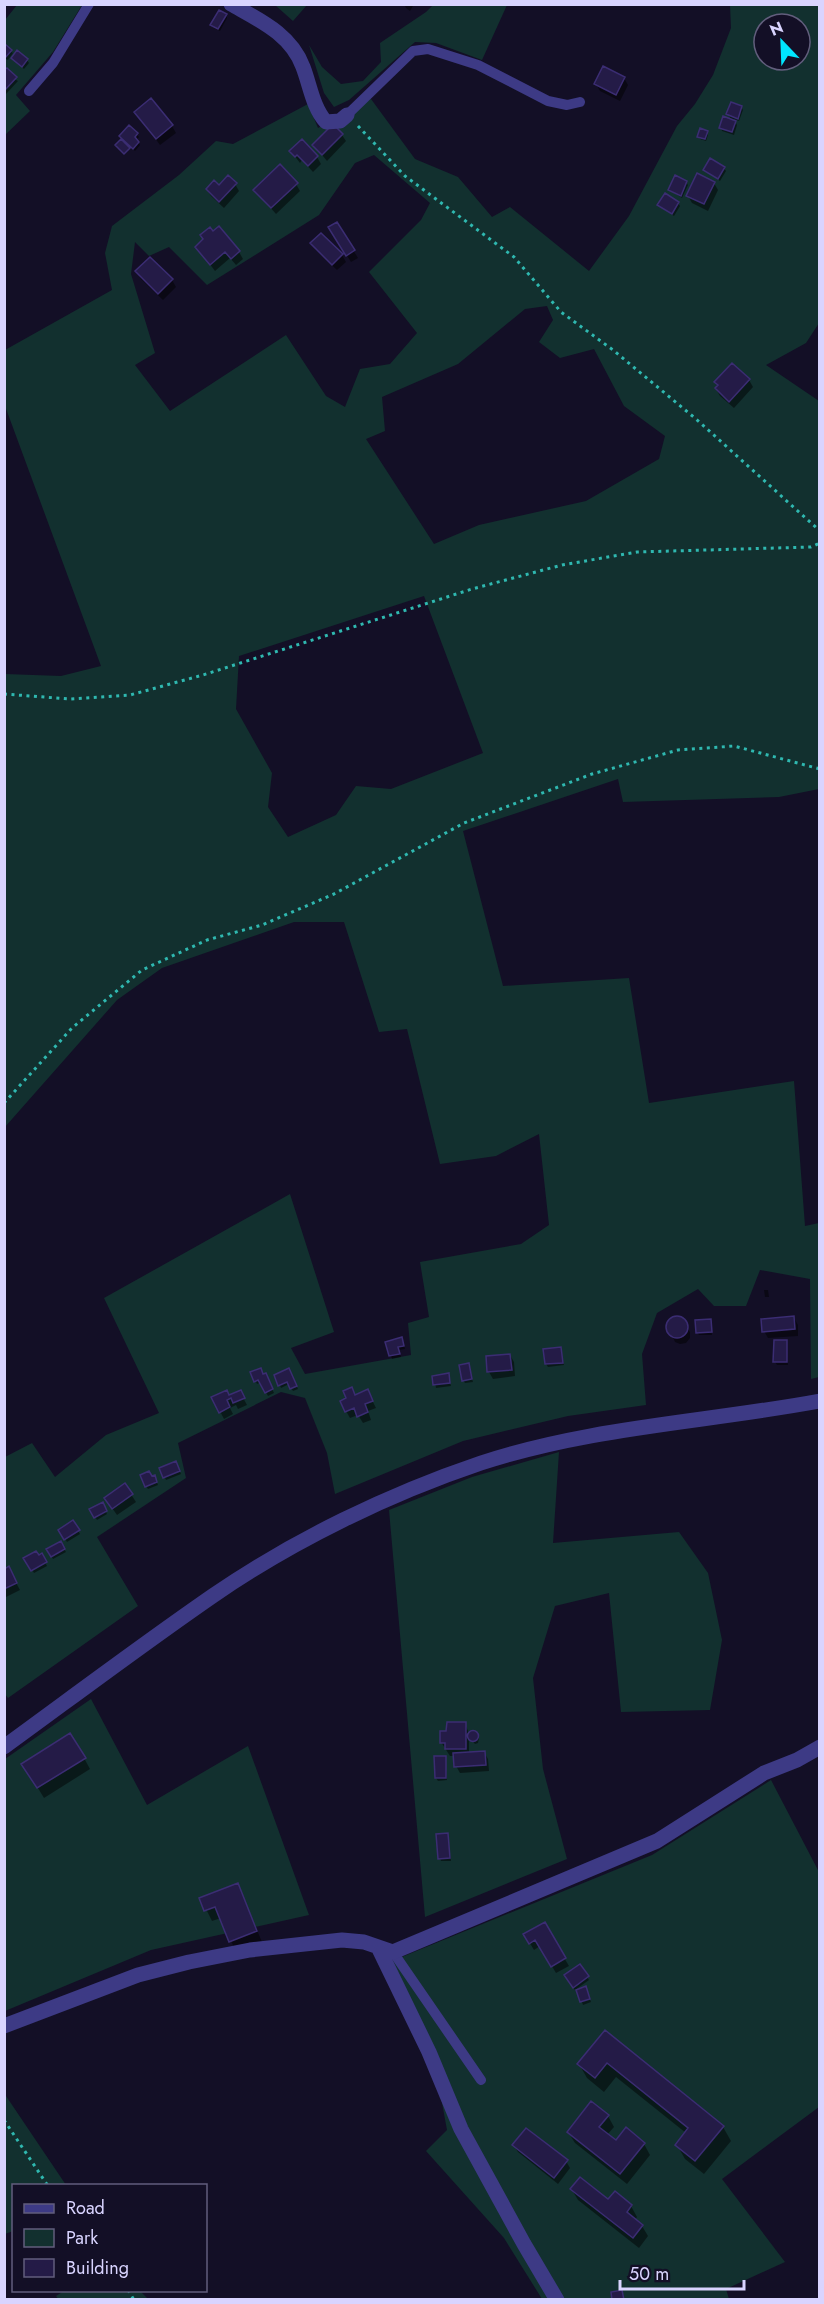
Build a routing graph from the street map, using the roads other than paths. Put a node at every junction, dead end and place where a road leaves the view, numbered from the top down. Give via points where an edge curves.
1 (89, 4) edge
2 (231, 4) edge
3 (29, 91) dead end
4 (580, 102) dead end
5 (347, 115) joint
6 (819, 1401) edge
7 (4, 1747) edge
8 (819, 1747) edge
9 (386, 1950) junction
10 (4, 2026) edge
11 (481, 2080) dead end
12 (557, 2300) edge

1 - 3 lane via 53,63
2 - 5 street via 271,26 286,40 302,63 326,122 340,121
4 - 5 lane via 567,105 548,101 478,65 428,49 413,51
6 - 7 street via 546,1445 415,1487 283,1553 215,1594
8 - 9 street via 764,1773 657,1841
9 - 10 street via 342,1940 249,1950 138,1975
9 - 11 lane
9 - 12 street via 461,2129

